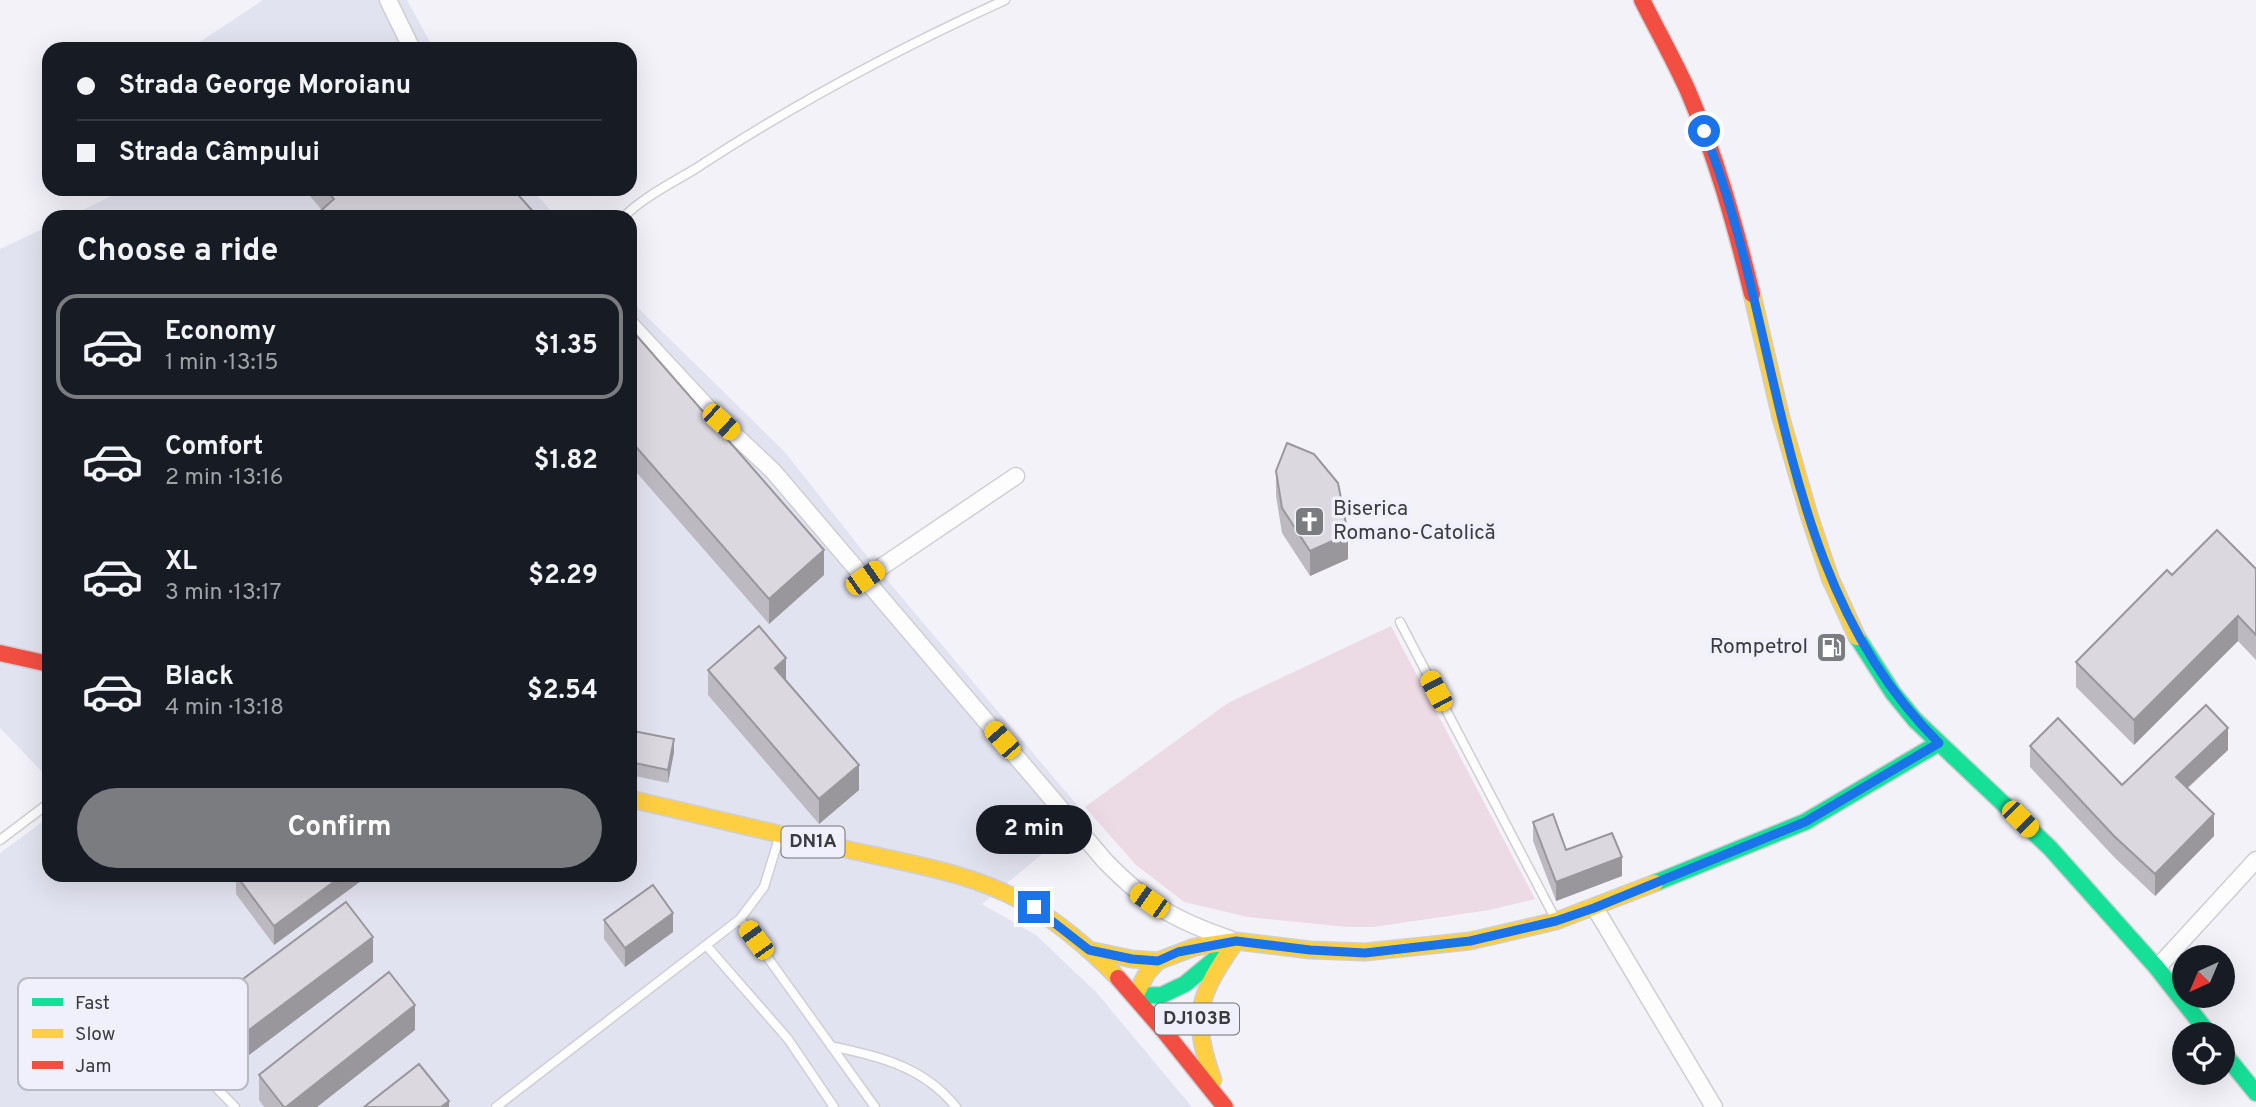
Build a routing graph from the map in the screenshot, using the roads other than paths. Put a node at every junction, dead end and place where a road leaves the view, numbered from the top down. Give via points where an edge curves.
1 (388, 0) edge
2 (1005, 0) edge
3 (1642, 0) edge
4 (409, 42) edge
5 (634, 210) edge
6 (637, 332) edge
7 (1016, 476) dead end
8 (865, 578) junction
9 (1399, 622) dead end
10 (0, 653) edge
11 (42, 662) edge
12 (1939, 743) junction
13 (637, 801) edge
14 (42, 808) edge
15 (779, 834) junction
16 (0, 840) edge
17 (2256, 860) edge
18 (1594, 908) junction
19 (740, 919) junction
20 (1556, 921) junction
21 (1236, 941) junction
22 (706, 946) junction
23 (1089, 950) junction
24 (1158, 961) junction
25 (2157, 968) junction
26 (1135, 996) junction
27 (2200, 1022) edge
28 (831, 1046) junction
29 (2235, 1067) edge
30 (218, 1090) edge
31 (2256, 1093) edge
32 (1224, 1105) edge
33 (235, 1107) edge
34 (496, 1107) edge
35 (834, 1107) edge
36 (875, 1107) edge
37 (956, 1107) edge
38 (1714, 1107) edge

1 - 4 street
2 - 5 lane via 800,103
3 - 12 main road via 1687,89 1712,152 1735,224 1781,418 1830,578 1860,643 1881,675
6 - 8 street via 712,413 774,471
7 - 8 street
8 - 21 street via 1133,890 1166,913
9 - 20 lane
10 - 11 main road
12 - 18 main road via 1805,822
12 - 25 main road via 2050,848
13 - 15 main road, DN1A
14 - 16 lane
15 - 19 lane via 764,887
15 - 23 main road, DN1A via 995,887 1034,907
17 - 25 street
18 - 20 main road
18 - 38 street
19 - 22 lane
19 - 28 lane
20 - 21 main road via 1470,941 1365,953
21 - 24 main road via 1178,952
21 - 26 main road, DJ103B via 1185,984 1163,995
21 - 32 main road, DJ103B via 1202,995 1197,1017 1201,1050
22 - 34 lane
22 - 35 lane via 788,1038
23 - 24 main road
23 - 26 main road, DN1A
24 - 26 main road, DJ103B
25 - 27 main road
26 - 32 main road, DN1A
28 - 36 lane
28 - 37 lane via 889,1059 929,1080
29 - 31 main road
30 - 33 lane

